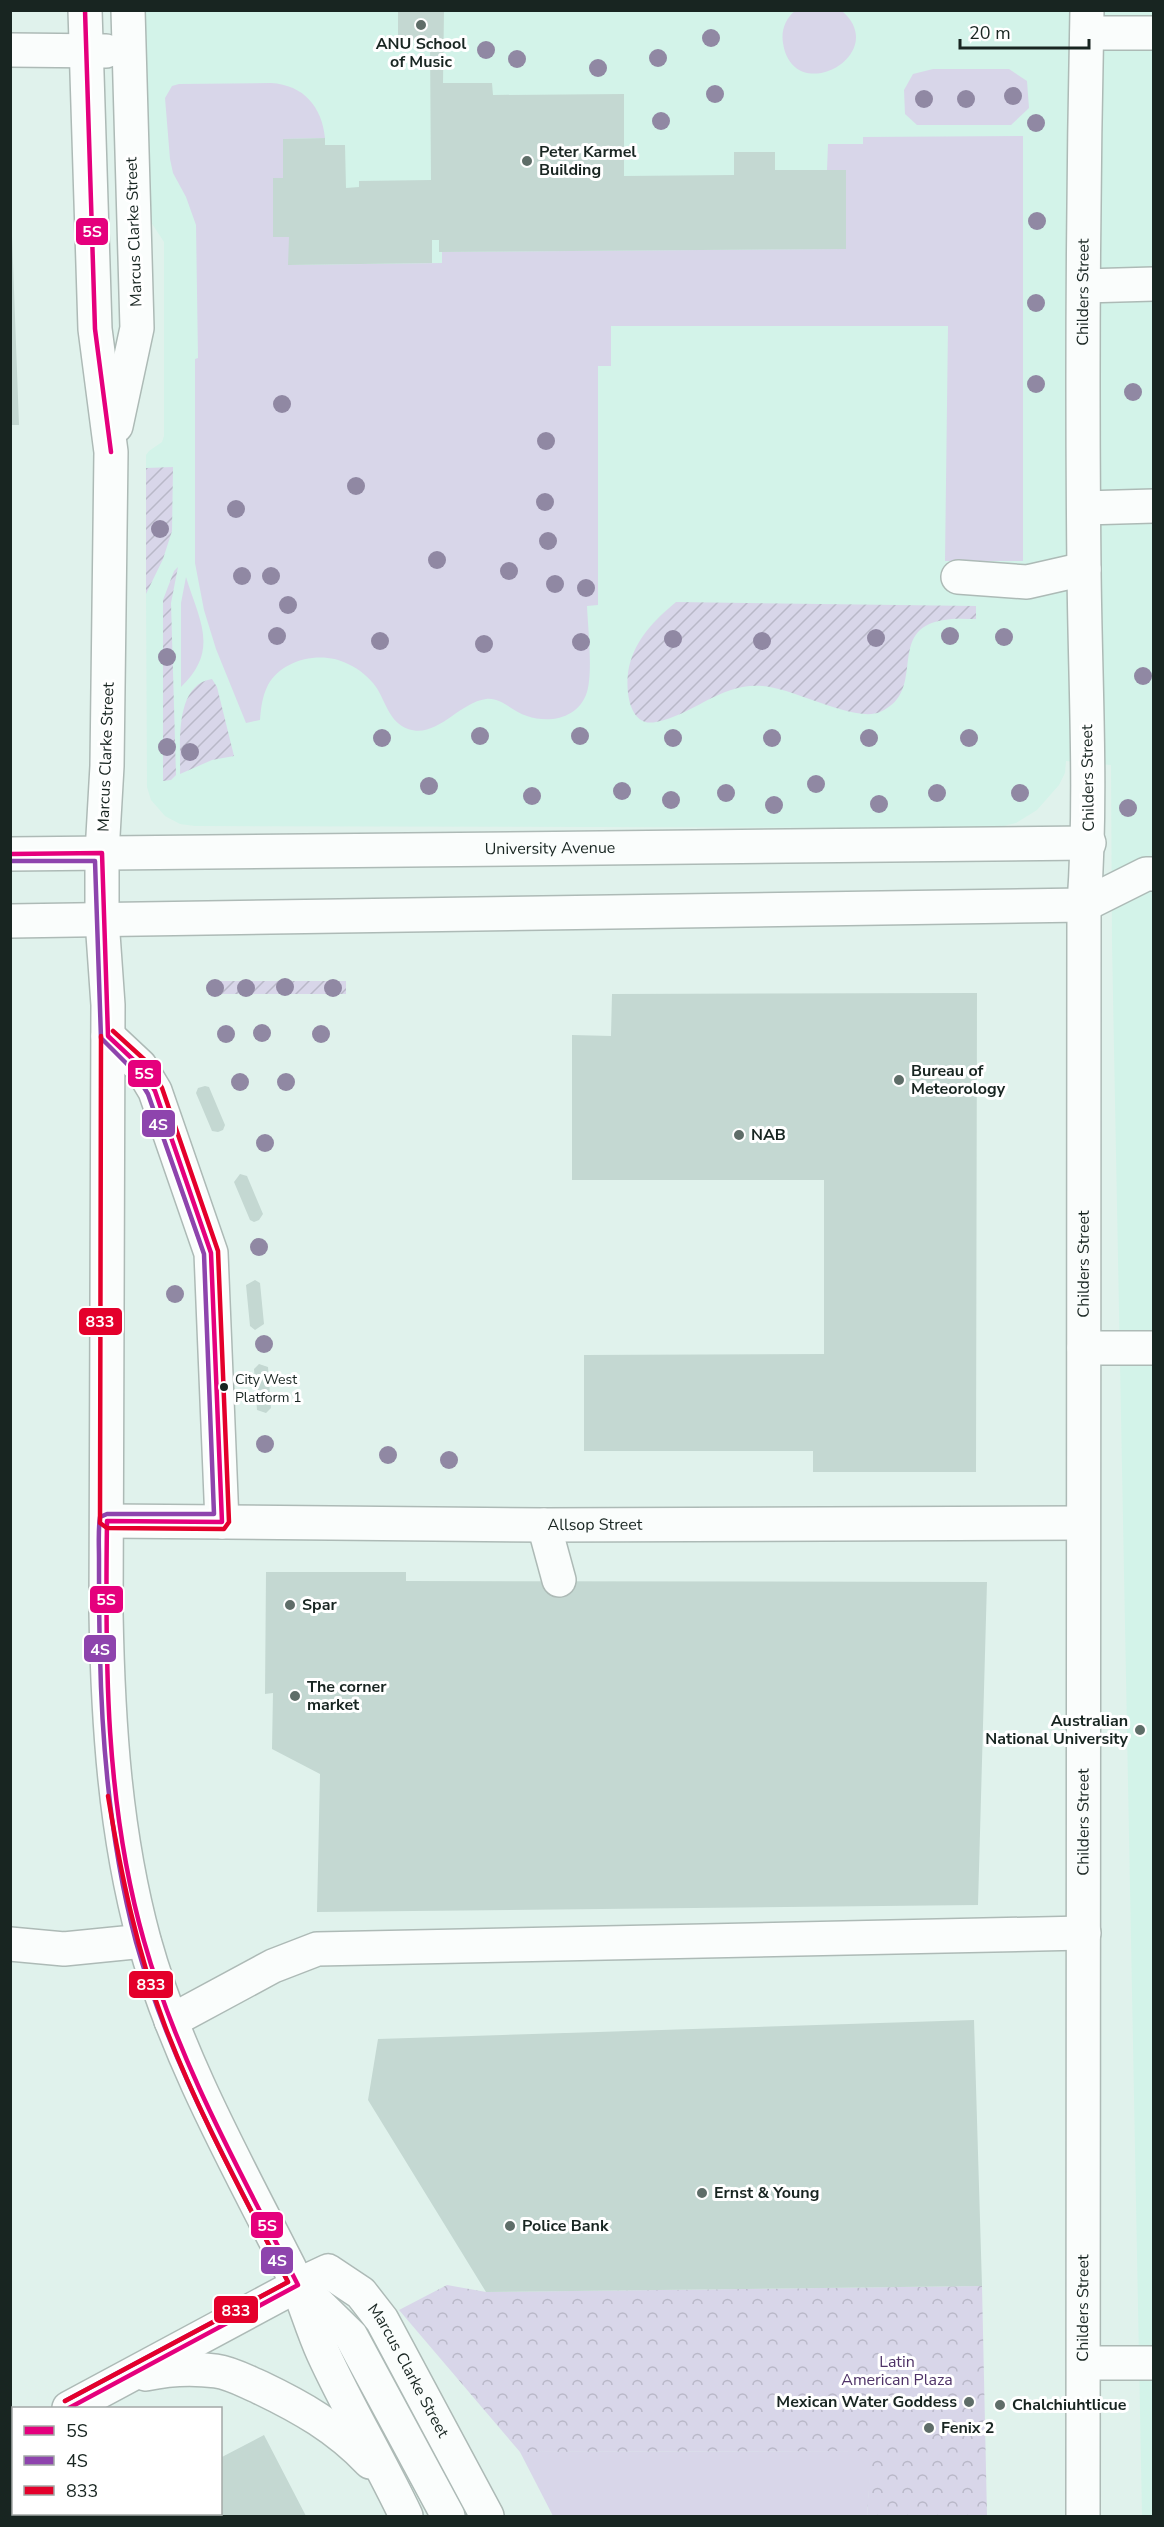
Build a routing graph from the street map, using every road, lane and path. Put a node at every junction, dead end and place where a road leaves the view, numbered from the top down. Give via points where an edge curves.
1 (85, 10) edge
2 (128, 10) edge
3 (1087, 22) edge
4 (1154, 33) edge
5 (10, 50) edge
6 (85, 51) junction
7 (129, 51) junction
8 (1154, 284) edge
9 (1084, 286) junction
10 (111, 452) junction
11 (1154, 506) edge
12 (1084, 508) junction
13 (1084, 569) junction
14 (958, 577) dead end
15 (1089, 843) junction
16 (102, 853) junction
17 (10, 854) edge
18 (1150, 874) edge
19 (1084, 905) junction
20 (102, 920) junction
21 (10, 921) edge
22 (108, 1036) junction
23 (1084, 1348) junction
24 (1154, 1348) edge
25 (107, 1521) junction
26 (222, 1522) junction
27 (1083, 1523) junction
28 (544, 1525) junction
29 (559, 1580) dead end
30 (1084, 1933) junction
31 (144, 1941) junction
32 (10, 1944) edge
33 (171, 2021) junction
34 (298, 2285) junction
35 (1084, 2363) junction
36 (1154, 2363) edge
37 (127, 2378) junction
38 (73, 2407) edge
39 (402, 2508) edge
40 (448, 2517) edge
41 (487, 2517) edge
42 (1083, 2517) edge

1 - 6 street, Marcus Clarke Street
2 - 7 street, Marcus Clarke Street
3 - 4 street
3 - 9 street, Childers Street
5 - 6 street
6 - 7 street
6 - 10 street, Marcus Clarke Street via 95,329
7 - 10 street, Marcus Clarke Street via 136,328
8 - 9 street
9 - 12 street, Childers Street
10 - 16 street, Marcus Clarke Street via 107,774
11 - 12 street
12 - 13 street, Childers Street
13 - 14 street via 1027,582
13 - 15 street, Childers Street
15 - 16 street, University Avenue
15 - 19 street, Childers Street
16 - 17 street, University Avenue
16 - 20 street, Marcus Clarke Street
18 - 19 street
19 - 20 street
19 - 23 street, Childers Street
20 - 21 street
20 - 22 street, Marcus Clarke Street
22 - 25 street, Marcus Clarke Street
22 - 26 street via 140,1066 155,1091 210,1247
23 - 24 street
23 - 27 street, Childers Street
25 - 26 street, Allsop Street
25 - 31 street, Marcus Clarke Street via 107,1674 115,1795
26 - 28 street, Allsop Street
27 - 28 street, Allsop Street
27 - 30 street, Childers Street
28 - 29 street
30 - 33 street via 317,1948 273,1966
30 - 35 street, Childers Street
31 - 32 street via 64,1949
31 - 33 street, Marcus Clarke Street
33 - 34 street, Marcus Clarke Street via 212,2114
34 - 37 street
34 - 39 street, Marcus Clarke Street via 322,2352
34 - 40 street, Marcus Clarke Street via 351,2336
34 - 41 street, Marcus Clarke Street via 328,2271 346,2281 372,2307
35 - 36 street
35 - 42 street, Childers Street
37 - 38 street
37 - 39 street via 165,2370 232,2374 335,2428 373,2465

